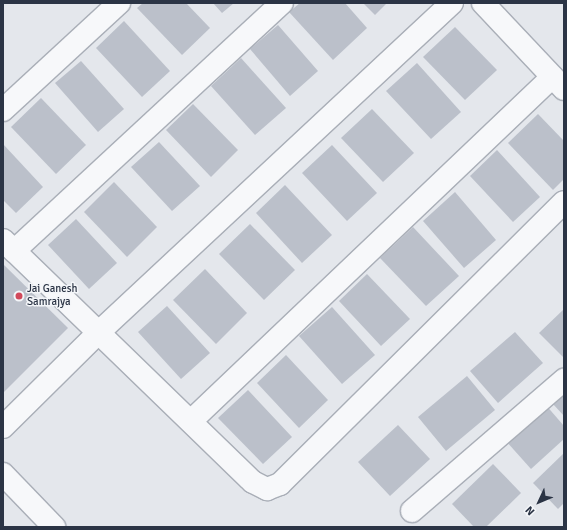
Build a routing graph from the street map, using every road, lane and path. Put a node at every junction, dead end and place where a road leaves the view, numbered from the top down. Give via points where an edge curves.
1 (119, 3) edge
2 (282, 3) edge
3 (452, 3) edge
4 (483, 3) edge
5 (558, 83) edge
6 (3, 110) edge
7 (564, 202) edge
8 (8, 246) edge
9 (98, 333) junction
10 (564, 380) edge
11 (190, 420) junction
12 (3, 427) edge
13 (3, 474) edge
14 (412, 511) dead end
15 (54, 527) edge

1 - 6 street
2 - 8 street
3 - 9 street
4 - 5 street
5 - 11 street
7 - 11 street via 280,484 267,489 253,482
8 - 9 street
9 - 11 street
9 - 12 street
10 - 14 street
13 - 15 street

